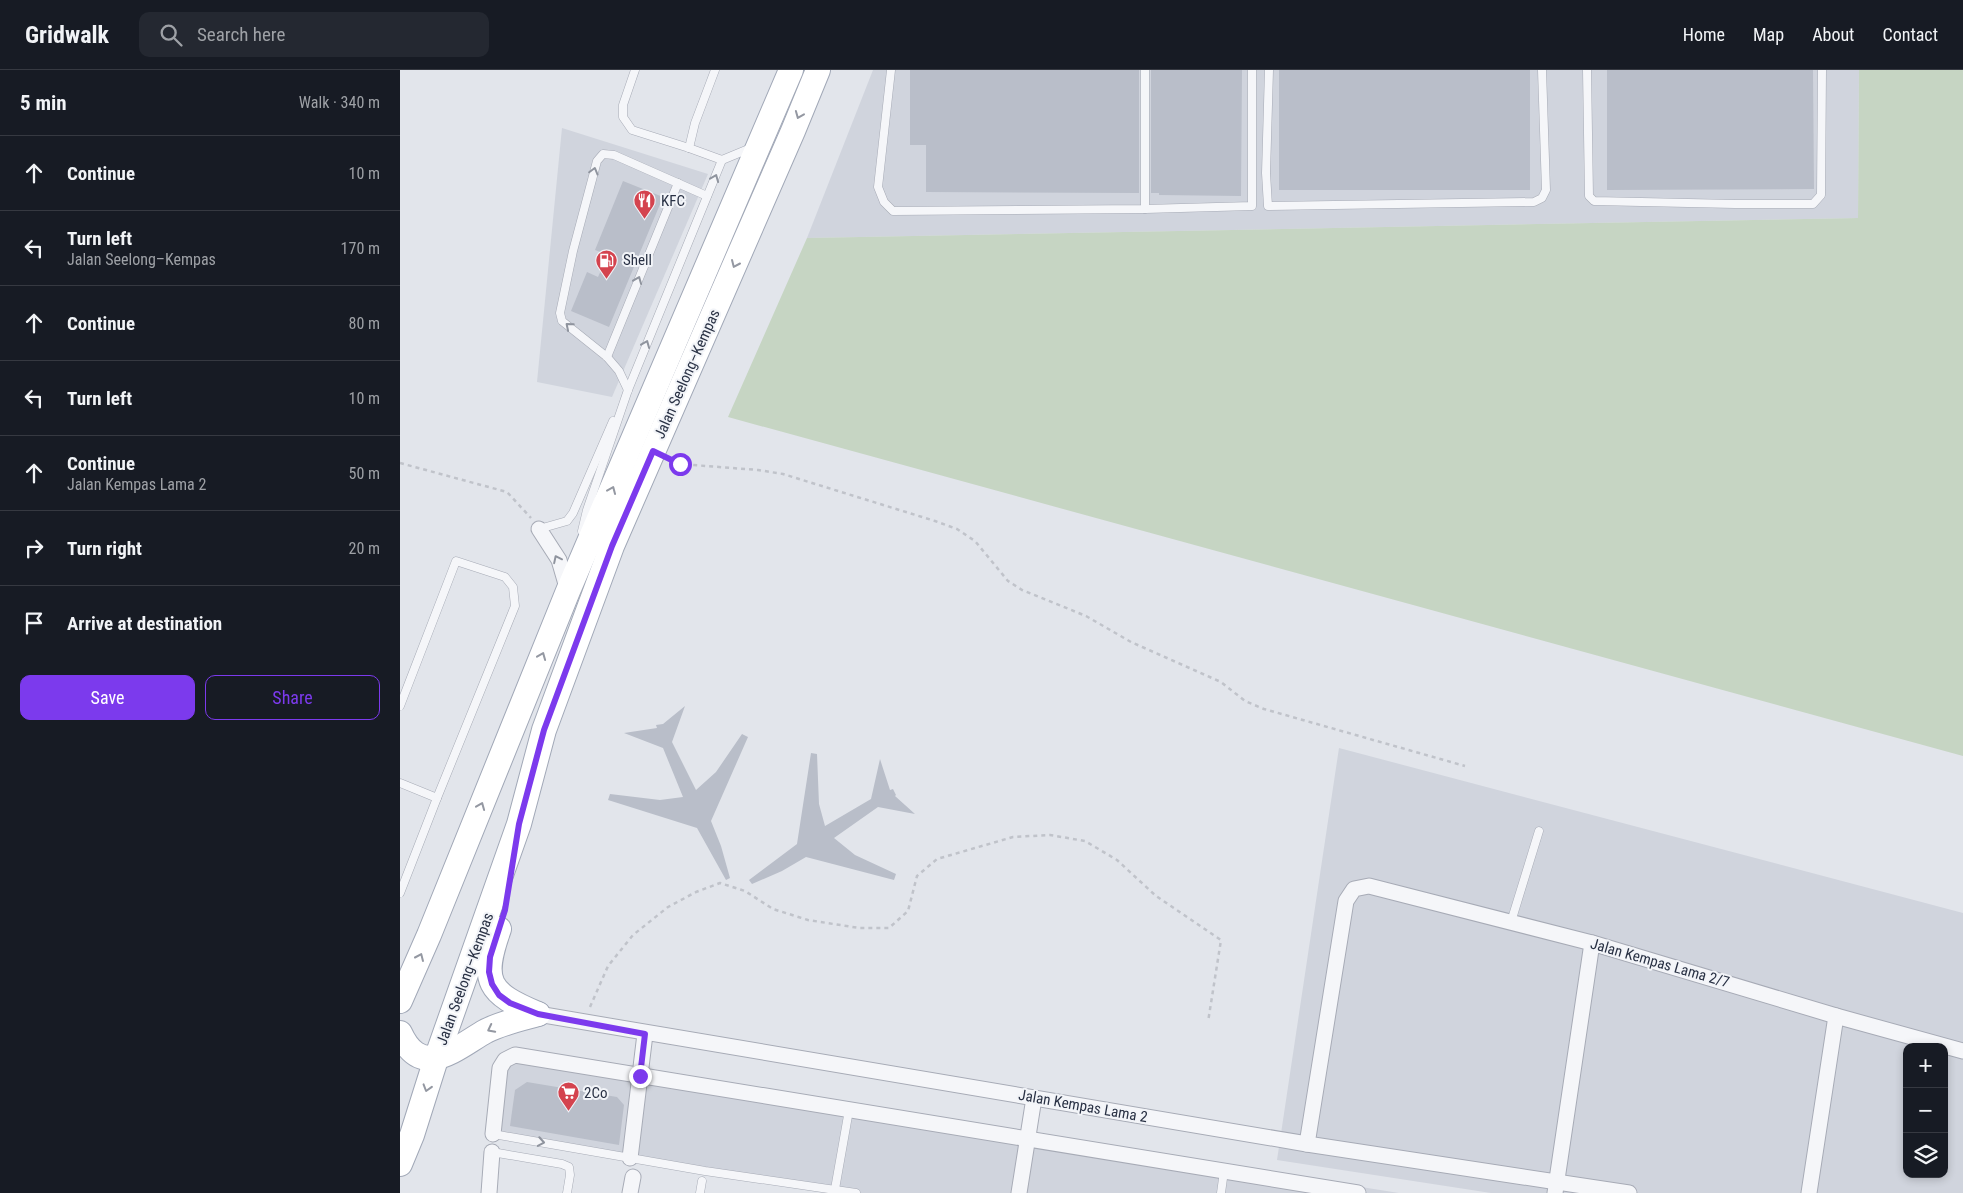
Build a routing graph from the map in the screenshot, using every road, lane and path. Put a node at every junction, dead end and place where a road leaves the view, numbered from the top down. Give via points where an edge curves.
1 (635, 70) edge
2 (715, 70) edge
3 (791, 70) edge
4 (818, 70) edge
5 (891, 70) edge
6 (1145, 70) edge
7 (1252, 70) edge
8 (1269, 70) edge
9 (1542, 70) edge
10 (1587, 70) edge
11 (1822, 70) edge
12 (758, 145) junction
13 (690, 148) junction
14 (722, 160) junction
15 (678, 183) junction
16 (707, 196) junction
17 (1252, 206) junction
18 (1268, 206) junction
19 (1145, 210) junction
20 (606, 357) junction
21 (628, 390) junction
22 (653, 451) junction
23 (400, 463) edge
24 (539, 530) junction
25 (568, 591) junction
26 (400, 706) edge
27 (1465, 766) dead end
28 (400, 783) edge
29 (437, 798) junction
30 (519, 824) junction
31 (1538, 831) dead end
32 (400, 893) edge
33 (1511, 922) junction
34 (1592, 943) junction
35 (400, 1002) edge
36 (538, 1014) junction
37 (1836, 1016) junction
38 (583, 1022) junction
39 (1208, 1022) dead end
40 (400, 1033) edge
41 (645, 1034) junction
42 (1963, 1051) edge
43 (436, 1059) junction
44 (640, 1076) junction
45 (1034, 1098) junction
46 (849, 1110) junction
47 (494, 1134) joint
48 (1027, 1138) junction
49 (1307, 1144) junction
50 (492, 1152) joint
51 (630, 1158) junction
52 (400, 1164) edge
53 (1224, 1171) junction
54 (633, 1177) dead end
55 (702, 1181) dead end
56 (1556, 1187) edge
57 (835, 1190) junction
58 (489, 1193) edge
59 (567, 1193) edge
60 (630, 1193) edge
61 (700, 1193) edge
62 (856, 1193) edge
63 (1019, 1193) edge
64 (1221, 1193) edge
65 (1358, 1193) edge
66 (1629, 1193) edge
67 (1809, 1193) edge

1 - 13 lane via 623,105 623,117 632,130
2 - 13 lane via 695,123
3 - 12 main road, Jalan Seelong–Kempas
4 -> 22 main road, Jalan Seelong–Kempas
5 - 19 lane via 878,187 884,202 893,211
6 - 19 lane
7 - 17 lane
8 - 18 lane
9 - 18 lane via 1546,190 1542,198 1534,202
10 - 11 lane via 1589,196 1594,201 1735,204 1813,204 1821,194
12 - 14 lane
25 -> 12 main road, Jalan Seelong–Kempas
13 - 14 lane
16 -> 14 lane
15 - 16 lane
20 -> 15 lane
20 -> 15 lane via 562,320 560,313 597,161 603,154 614,155
21 -> 16 lane
17 - 18 lane
17 - 19 lane
20 - 21 lane via 619,371
21 - 24 lane via 573,513 567,521
21 - 25 lane via 587,510
22 - 27 path via 680,464 783,474 949,527 975,541 1008,581 1022,590 1086,616 1131,642 1221,682 1245,701
22 - 30 main road, Jalan Seelong–Kempas via 612,546 544,730
23 - 24 path via 507,492
25 -> 24 street via 559,560
35 -> 25 main road, Jalan Seelong–Kempas
26 - 29 lane via 456,561 505,577 513,587 515,606
28 - 29 lane
29 - 32 lane
30 - 36 main road via 505,910 490,957 489,972 499,995
30 - 43 main road, Jalan Seelong–Kempas
31 - 33 lane
33 - 34 street, Jalan Kempas Lama 2/7
33 - 49 street, Jalan Kempas Lama 2/7 via 1384,888 1354,889 1346,901
34 - 37 street, Jalan Kempas Lama 2/7
34 - 56 street
36 - 38 street, Jalan Kempas Lama 2
36 -> 43 main road via 500,1025
37 - 42 street, Jalan Kempas Lama 2/7
37 - 67 street
38 - 39 path via 608,966 633,935 668,907 696,892 720,883 745,892 773,909 808,920 859,928 889,928 908,911 917,876 937,859 1013,837 1050,835 1085,841 1117,860 1156,896 1221,940
38 - 41 street, Jalan Kempas Lama 2
40 - 43 main road via 406,1046 427,1058
41 - 44 street
41 - 45 street, Jalan Kempas Lama 2
43 -> 52 main road, Jalan Seelong–Kempas
44 - 46 street
44 - 47 street via 515,1055 500,1068
44 - 51 street
45 - 48 street
45 - 49 street, Jalan Kempas Lama 2
46 - 48 street
46 - 57 lane
47 -> 51 lane
48 - 53 street
48 - 63 street
49 - 56 street, Jalan Kempas Lama 2
50 - 58 street
50 - 59 lane via 569,1167
51 - 57 lane
53 - 64 lane
53 - 65 street
54 - 60 street
55 - 61 lane
56 - 66 street, Jalan Kempas Lama 2
57 - 62 lane

